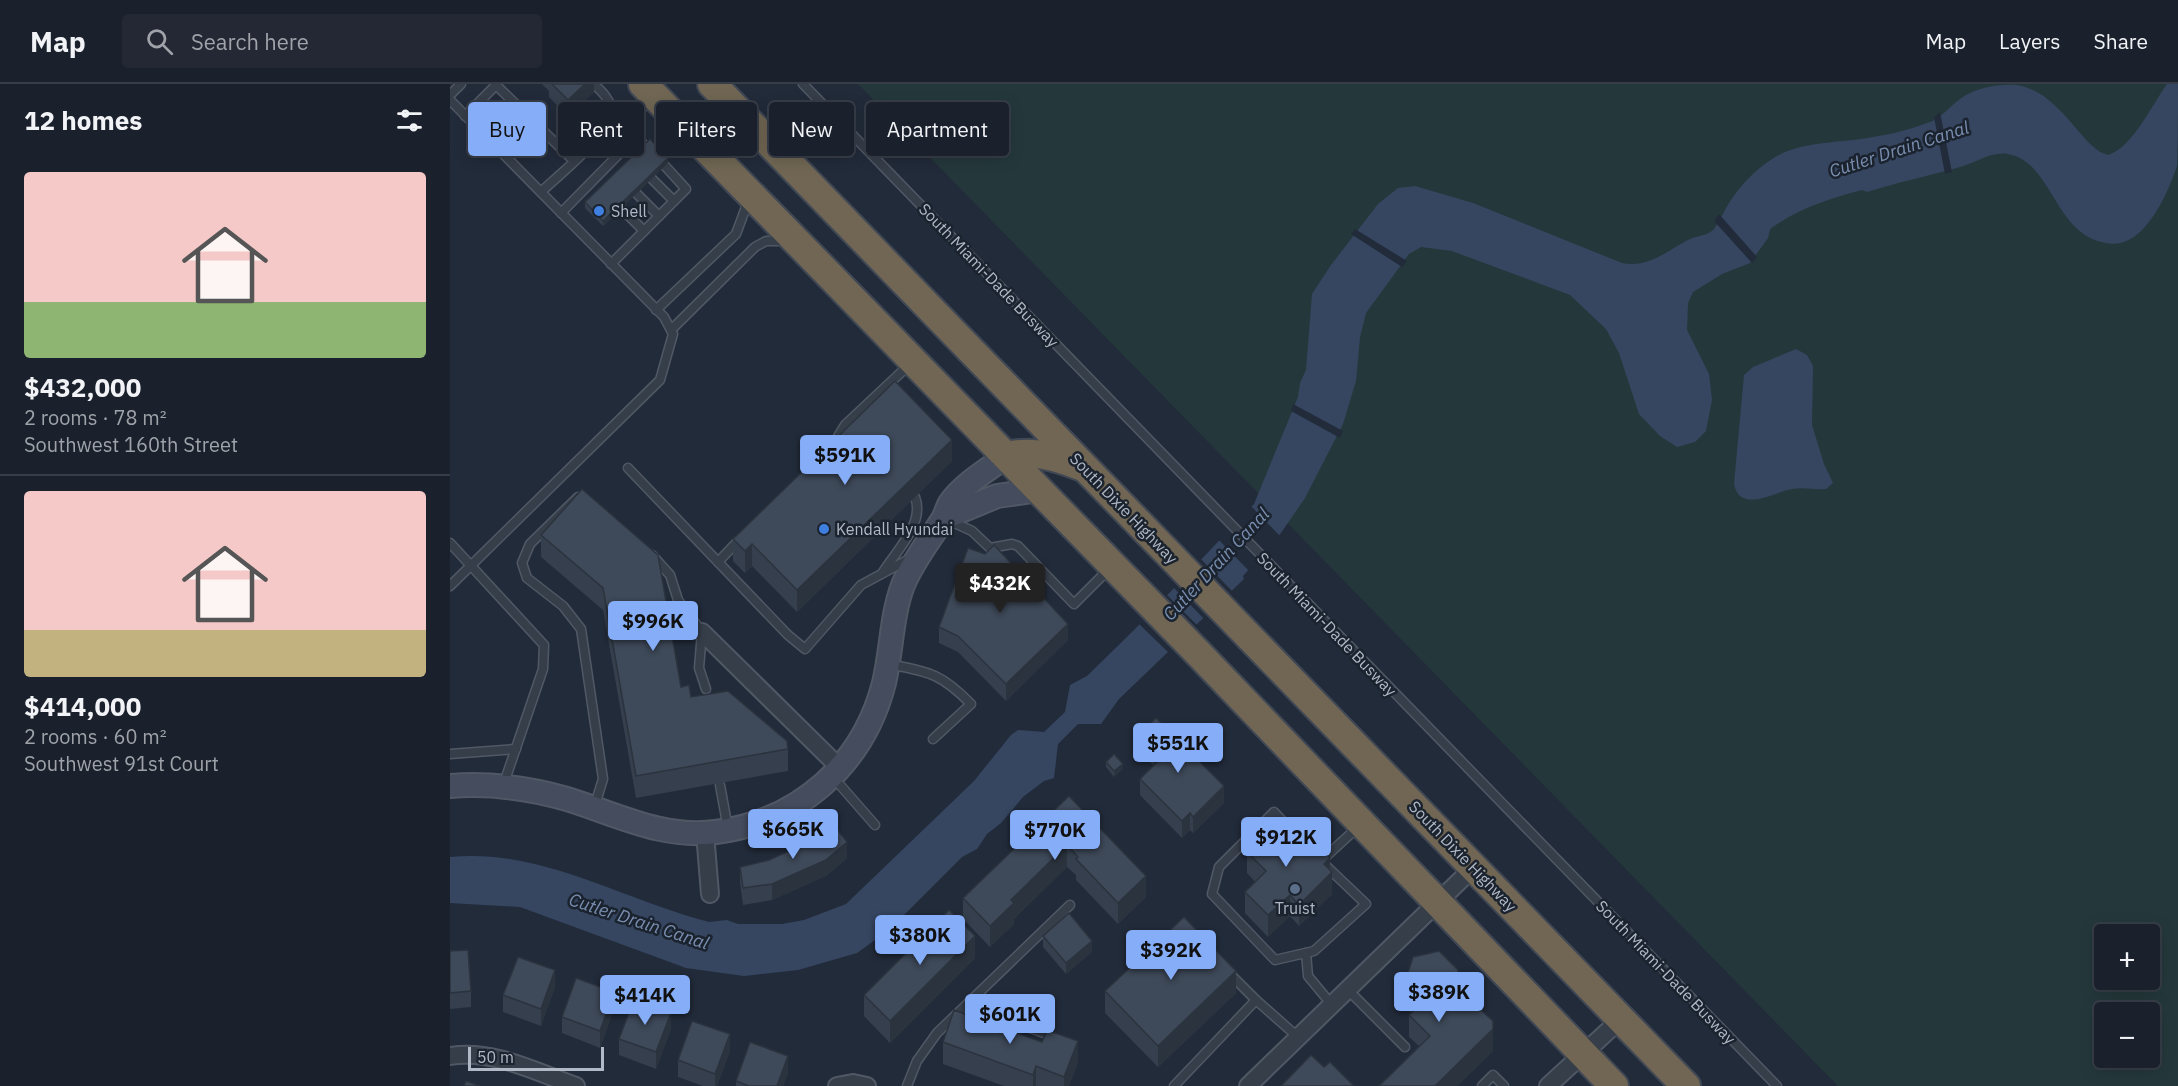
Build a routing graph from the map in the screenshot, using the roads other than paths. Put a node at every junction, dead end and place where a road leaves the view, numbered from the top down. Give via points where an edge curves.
1 (461, 84) edge
2 (594, 84) edge
3 (712, 84) edge
4 (803, 84) edge
5 (496, 85) edge
6 (648, 89) edge
7 (450, 94) edge
8 (450, 100) edge
9 (465, 116) junction
10 (644, 145) edge
11 (647, 147) edge
12 (622, 156) edge
13 (574, 161) junction
14 (665, 166) edge
15 (652, 178) edge
16 (593, 180) junction
17 (602, 190) edge
18 (541, 192) junction
19 (637, 194) edge
20 (751, 196) junction
21 (674, 201) junction
22 (621, 208) edge
23 (561, 213) junction
24 (659, 216) junction
25 (644, 231) junction
26 (795, 242) junction
27 (611, 264) junction
28 (656, 310) junction
29 (671, 330) junction
30 (912, 362) junction
31 (830, 448) edge
32 (1006, 456) junction
33 (628, 468) dead end
34 (1085, 468) junction
35 (1039, 490) junction
36 (915, 496) edge
37 (587, 497) edge
38 (944, 518) junction
39 (750, 530) edge
40 (450, 543) edge
41 (646, 549) edge
42 (920, 554) junction
43 (718, 562) junction
44 (471, 565) junction
45 (1113, 566) junction
46 (882, 574) junction
47 (450, 586) edge
48 (702, 632) junction
49 (888, 664) junction
50 (706, 689) dead end
51 (933, 739) dead end
52 (516, 749) junction
53 (450, 754) edge
54 (836, 773) junction
55 (720, 785) dead end
56 (450, 786) edge
57 (503, 787) junction
58 (593, 808) junction
59 (1361, 823) junction
60 (875, 825) dead end
61 (728, 830) junction
62 (705, 833) junction
63 (1298, 837) edge
64 (1314, 854) edge
65 (1322, 862) junction
66 (1474, 867) junction
67 (710, 894) dead end
68 (1437, 903) junction
69 (1070, 905) dead end
70 (1306, 953) junction
71 (1224, 968) edge
72 (1348, 990) junction
73 (970, 1000) junction
74 (1256, 1000) junction
75 (1332, 1006) junction
76 (1621, 1019) junction
77 (1044, 1033) edge
78 (1299, 1039) junction
79 (1405, 1047) dead end
80 (1583, 1053) junction
81 (455, 1055) edge
82 (576, 1086) edge
83 (837, 1086) edge
84 (867, 1086) edge
85 (908, 1086) edge
86 (1174, 1086) edge
87 (1248, 1086) edge
88 (1482, 1086) edge
89 (1504, 1086) edge
90 (1548, 1086) edge
91 (1614, 1086) edge
92 (1686, 1086) edge
93 (1777, 1086) edge

1 - 7 lane
2 - 13 lane via 612,109 609,123
3 - 34 highway, South Dixie Highway
4 - 93 lane, South Miami-Dade Busway
5 - 9 lane
5 - 13 lane
6 - 20 highway
8 - 9 lane
9 - 18 lane
10 - 11 lane
12 - 16 lane
13 - 18 lane
14 - 21 lane via 686,189
15 - 21 lane
16 - 17 lane
16 - 23 lane
18 - 23 lane
19 - 24 lane
20 - 26 highway
20 - 28 lane via 736,234
21 - 24 lane
22 - 25 lane
23 - 27 lane
24 - 25 lane
25 - 27 lane
26 - 29 lane via 762,242
26 - 30 highway
27 - 28 lane
28 - 29 lane
29 - 44 lane via 669,355 660,380
30 - 31 lane
30 - 32 highway
32 - 34 highway via 1023,452 1044,454
32 - 35 highway
32 - 38 street via 957,496
33 - 43 lane
34 - 66 highway, South Dixie Highway
35 - 38 street via 997,496
35 - 45 highway
36 - 46 lane via 920,508 917,519
37 - 58 lane via 572,501 530,544 522,563 527,578 563,606 581,629 603,779
38 - 42 street
38 - 45 lane via 972,531 990,548 1018,546 1074,604
39 - 43 lane
40 - 44 lane
41 - 48 lane via 670,575 678,600
42 - 46 lane
42 - 49 street via 898,601
43 - 46 lane via 805,649 861,585
44 - 47 lane
44 - 52 lane via 544,645 543,669
45 - 59 highway
48 - 50 lane via 699,668
48 - 54 street
49 - 51 lane via 936,675 971,704
49 - 54 street via 869,725
52 - 53 lane
52 - 57 lane
54 - 60 lane
54 - 61 street via 793,808
55 - 61 lane
56 - 57 street
57 - 58 street via 544,793
58 - 62 street via 660,830
59 - 65 lane
59 - 68 highway
61 - 62 street
62 - 67 street
63 - 70 lane via 1274,812 1219,867 1212,894 1275,960
64 - 65 lane
65 - 70 lane via 1366,904 1314,951
66 - 68 street
66 - 76 highway, South Dixie Highway
68 - 72 street
68 - 80 highway
69 - 73 lane
70 - 75 lane via 1308,976
71 - 74 lane
72 - 75 street
72 - 79 lane
73 - 77 lane via 991,1014
73 - 85 lane via 937,1033 917,1061
74 - 78 lane
74 - 86 lane
75 - 78 street
76 - 80 street
76 - 92 highway, South Dixie Highway
78 - 87 street
80 - 90 street
80 - 91 highway
81 - 82 street via 500,1059
83 - 84 street
88 - 89 lane via 1493,1075

